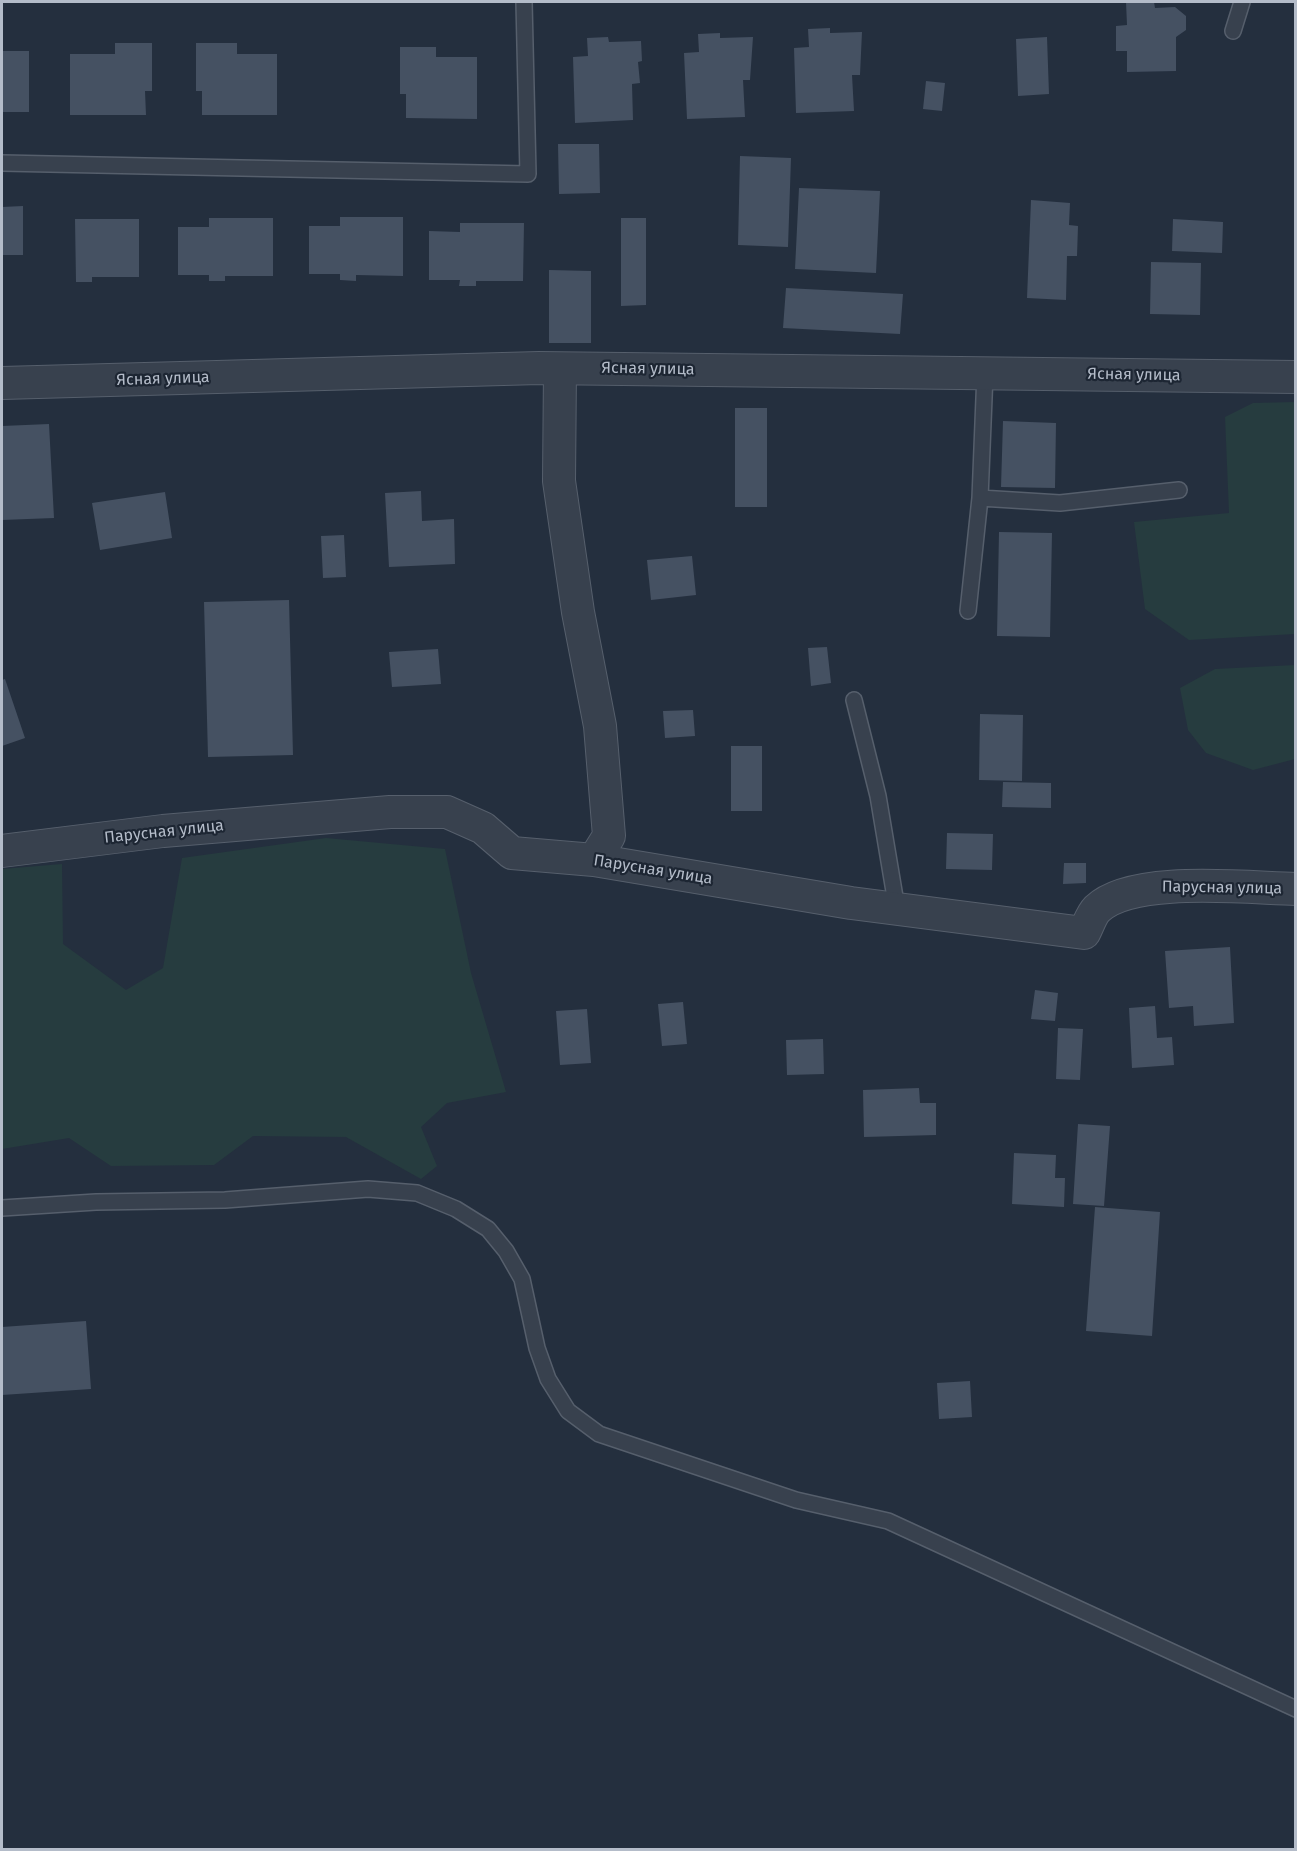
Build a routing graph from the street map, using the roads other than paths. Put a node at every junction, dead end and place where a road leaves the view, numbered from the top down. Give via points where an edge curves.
1 (524, 2) edge
2 (1242, 2) edge
3 (1233, 31) dead end
4 (2, 163) edge
5 (560, 369) junction
6 (985, 373) junction
7 (1296, 377) edge
8 (2, 383) edge
9 (1179, 490) dead end
10 (980, 498) junction
11 (968, 611) dead end
12 (854, 700) dead end
13 (2, 851) edge
14 (594, 860) junction
15 (1296, 889) edge
16 (897, 909) junction
17 (2, 1208) edge
18 (1296, 1709) edge

1 - 4 lane via 528,174
2 - 3 lane
5 - 6 street, Ясная улица
5 - 8 street, Ясная улица
5 - 14 street via 559,481 600,726 609,836
6 - 7 street, Ясная улица
6 - 10 lane
9 - 10 lane via 1060,503
10 - 11 lane
12 - 16 lane via 878,796
13 - 14 street, Парусная улица via 174,830 390,812 447,812 483,828 512,853
14 - 16 street, Парусная улица
15 - 16 street, Парусная улица via 1154,887 1119,895 1096,910 1084,933
17 - 18 lane via 225,1200 368,1189 417,1193 456,1209 488,1229 506,1251 522,1279 548,1379 568,1411 599,1434 796,1500 888,1521

